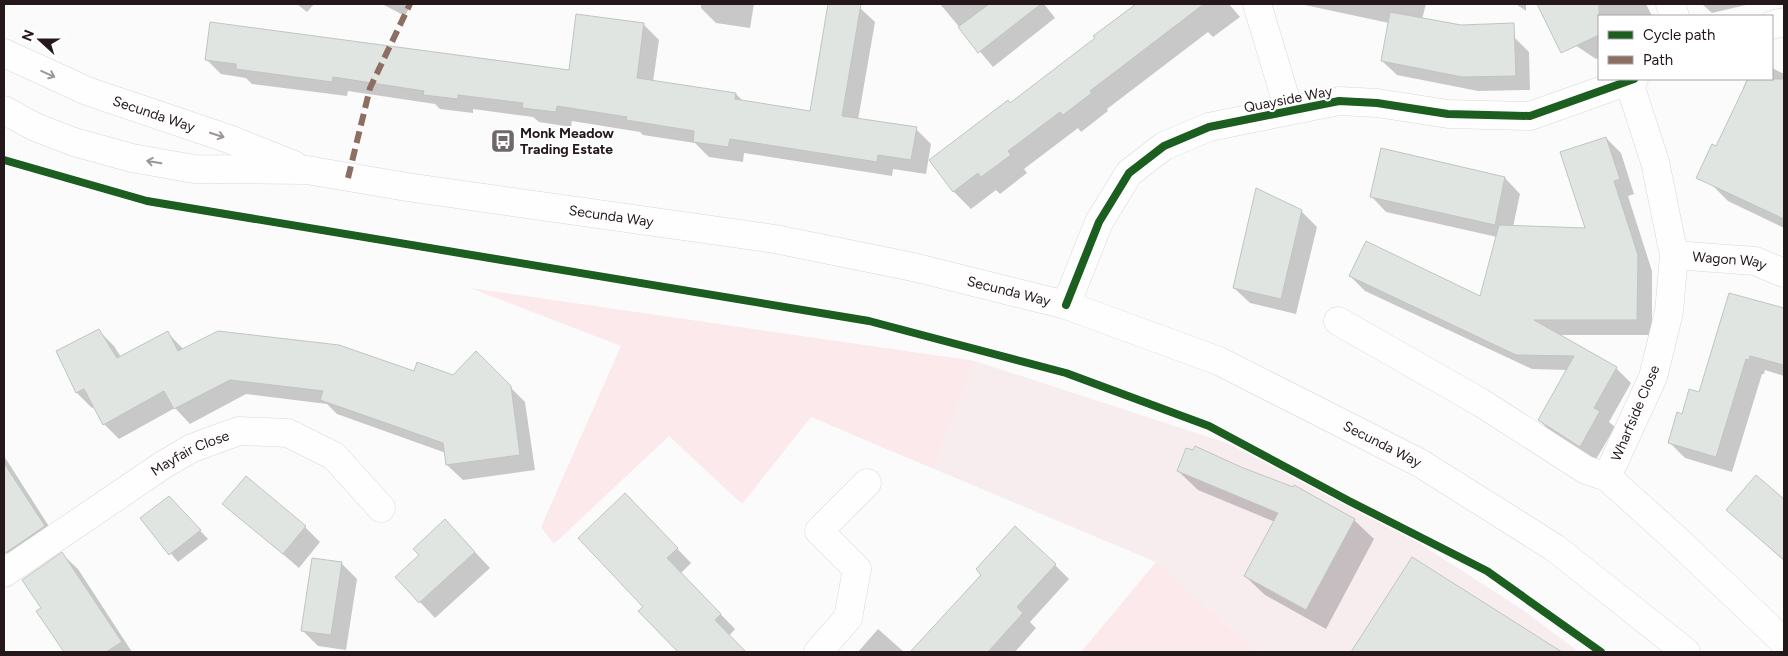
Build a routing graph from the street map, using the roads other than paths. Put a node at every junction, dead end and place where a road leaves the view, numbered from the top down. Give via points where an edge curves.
1 (1257, 4) edge
2 (4, 53) edge
3 (1631, 80) edge
4 (4, 110) edge
5 (1289, 110) junction
6 (307, 170) junction
7 (1674, 255) junction
8 (1784, 272) edge
9 (1066, 305) junction
10 (1338, 321) dead end
11 (1607, 477) junction
12 (867, 483) dead end
13 (380, 508) dead end
14 (4, 573) edge
15 (1784, 642) edge
16 (818, 652) edge
17 (1686, 652) edge

1 - 5 street
2 -> 6 street, Secunda Way via 87,91 229,139
3 - 5 street, Quayside Way via 1530,116 1448,114 1377,103 1339,102
3 - 7 street, Wharfside Close via 1655,162
6 -> 4 street, Secunda Way via 194,169 132,158 66,139
5 - 9 street, Quayside Way via 1209,128 1164,146 1129,173 1099,222
6 - 9 street, Secunda Way via 775,239 913,267
7 - 8 street, Wagon Way via 1755,261
7 - 11 street, Wharfside Close via 1669,312 1653,377
9 - 17 street, Secunda Way via 1219,361 1420,463 1554,548
10 - 11 street via 1480,402 1586,470
11 - 15 street, Wharfside Close
12 - 16 street via 819,531 857,569 848,618
13 - 14 street, Mayfair Close via 334,456 288,433 239,431 192,448 163,465

